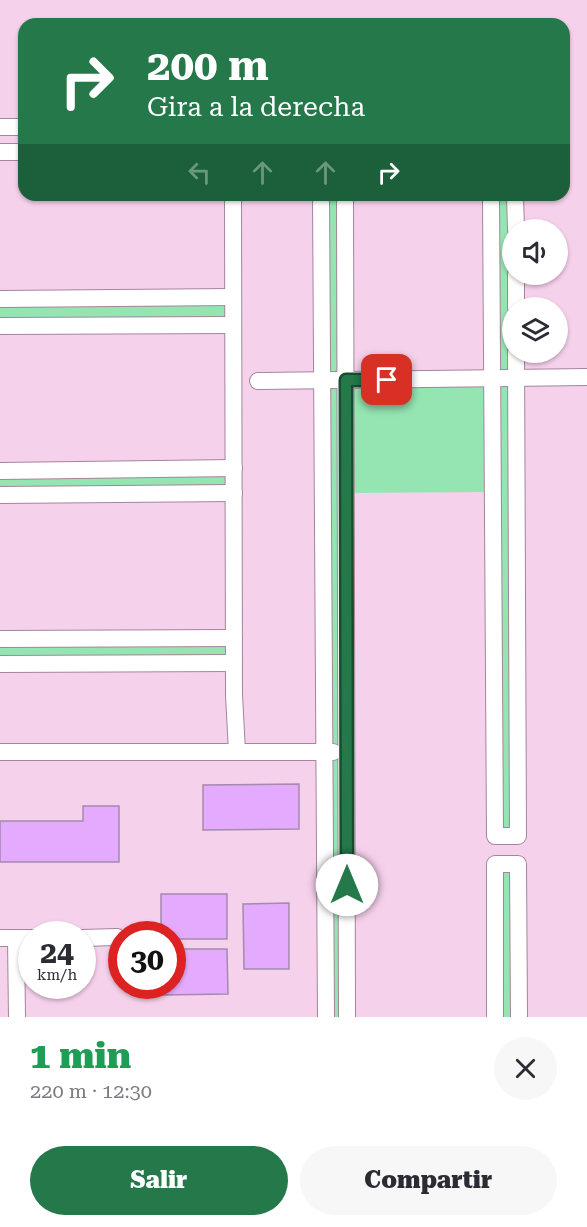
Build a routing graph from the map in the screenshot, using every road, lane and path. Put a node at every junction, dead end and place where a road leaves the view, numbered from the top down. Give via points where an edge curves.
1 (0, 127) edge
2 (18, 127) edge
3 (0, 152) edge
4 (18, 152) edge
5 (233, 201) edge
6 (321, 201) edge
7 (345, 201) edge
8 (491, 201) edge
9 (515, 201) edge
10 (516, 219) edge
11 (233, 297) junction
12 (0, 299) edge
13 (233, 325) junction
14 (0, 326) edge
15 (516, 363) edge
16 (587, 377) edge
17 (517, 378) junction
18 (491, 379) junction
19 (321, 380) junction
20 (346, 380) junction
21 (258, 381) dead end
22 (517, 435) junction
23 (493, 436) junction
24 (234, 468) junction
25 (0, 471) edge
26 (234, 493) junction
27 (0, 495) edge
28 (234, 638) junction
29 (0, 639) edge
30 (234, 663) junction
31 (0, 664) edge
32 (0, 752) edge
33 (237, 752) junction
34 (324, 752) junction
35 (346, 752) junction
36 (16, 938) edge
37 (17, 1017) edge
38 (326, 1017) edge
39 (347, 1017) edge
40 (495, 1017) edge
41 (519, 1017) edge

1 - 2 street
3 - 4 street
5 - 11 street
6 - 19 street
7 - 20 street
8 - 18 street
9 - 10 street
11 - 12 street
11 - 13 street
13 - 14 street
13 - 24 street
15 - 17 street
16 - 17 street
17 - 18 street
17 - 22 street
18 - 20 street
18 - 23 street
19 - 20 street
19 - 21 street
19 - 34 street
20 - 35 street
22 - 23 street
22 - 23 street via 518,836 495,836
24 - 25 street
24 - 26 street
26 - 27 street
26 - 28 street
28 - 29 street
28 - 30 street
30 - 31 street
30 - 33 street
32 - 33 street
33 - 34 street
34 - 35 street
34 - 38 street
35 - 39 street
36 - 37 street
40 - 41 street via 495,864 518,864

